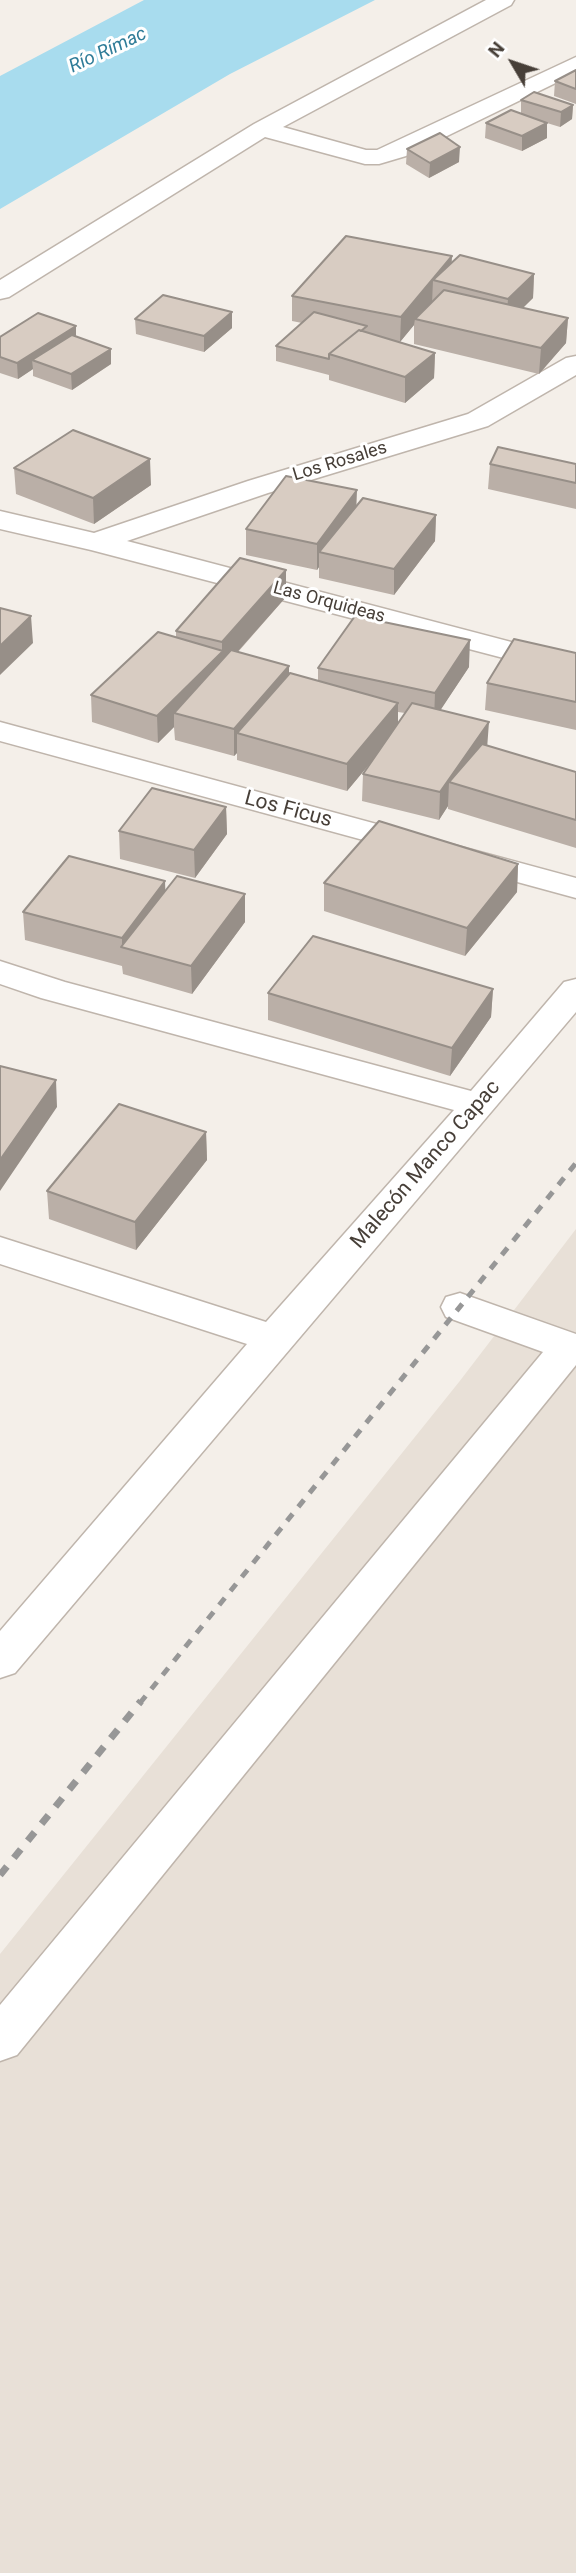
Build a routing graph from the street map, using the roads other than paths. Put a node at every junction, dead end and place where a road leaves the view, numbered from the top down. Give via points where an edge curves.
1 (502, 0) edge
2 (576, 64) edge
3 (262, 129) junction
4 (0, 291) edge
5 (576, 364) edge
6 (5, 529) edge
7 (96, 542) junction
8 (576, 668) edge
9 (0, 731) edge
10 (576, 888) edge
11 (0, 972) edge
12 (576, 990) edge
13 (479, 1105) junction
14 (0, 1250) edge
15 (460, 1307) dead end
16 (274, 1339) junction
17 (572, 1348) edge
18 (0, 1661) edge
19 (0, 2039) edge

1 - 3 street
2 - 3 street via 379,157
3 - 4 street
5 - 7 street, Los Rosales via 478,420 258,486
6 - 7 street, Las Orquideas
7 - 8 street, Las Orquideas
9 - 10 street, Los Ficus
11 - 13 street
12 - 13 street, Malecón Manco Capac
13 - 16 street, Malecón Manco Capac
14 - 16 street
15 - 17 street
16 - 18 street, Malecón Manco Capac
17 - 19 street

